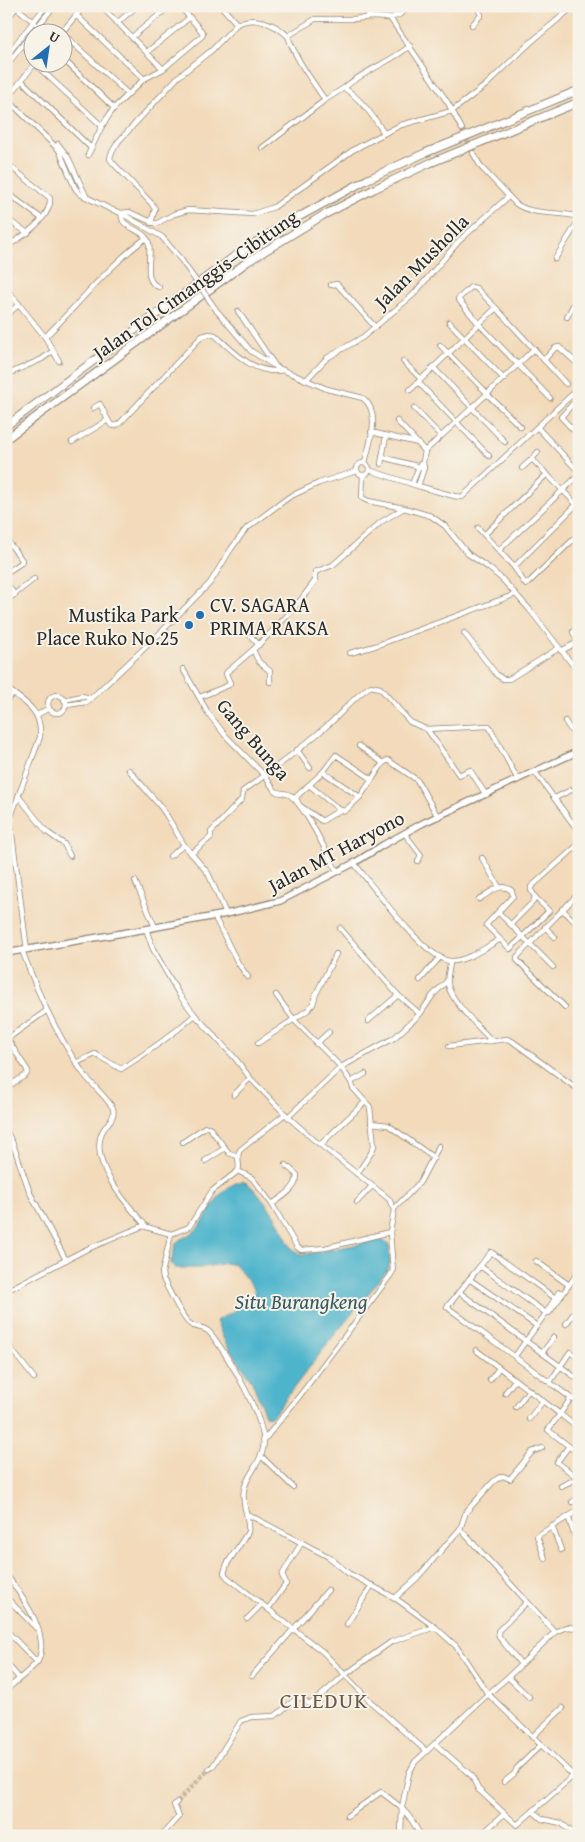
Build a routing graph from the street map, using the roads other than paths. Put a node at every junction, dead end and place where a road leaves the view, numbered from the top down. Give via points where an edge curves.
1 (46, 6) edge
2 (54, 6) edge
3 (84, 6) edge
4 (136, 6) edge
5 (170, 6) edge
6 (180, 6) edge
7 (221, 6) edge
8 (362, 6) edge
9 (410, 6) edge
10 (477, 6) edge
11 (574, 6) edge
12 (17, 7) edge
13 (103, 7) edge
14 (76, 15) junction
15 (7, 17) edge
16 (371, 17) junction
17 (189, 18) junction
18 (390, 18) junction
19 (34, 21) junction
20 (41, 22) edge
21 (71, 22) edge
22 (117, 23) junction
23 (237, 24) junction
24 (472, 25) dead end
25 (288, 36) junction
26 (132, 38) junction
27 (72, 42) edge
28 (22, 46) edge
29 (410, 46) junction
30 (148, 52) junction
31 (6, 56) edge
32 (6, 66) edge
33 (72, 68) edge
34 (164, 69) junction
35 (29, 72) edge
36 (45, 72) edge
37 (144, 79) junction
38 (22, 80) junction
39 (344, 88) junction
40 (579, 90) edge
41 (128, 94) junction
42 (7, 97) edge
43 (325, 100) junction
44 (579, 102) edge
45 (114, 108) junction
46 (452, 111) junction
47 (102, 126) junction
48 (462, 129) tunnel mouth
49 (384, 133) junction
50 (91, 148) junction
51 (262, 148) dead end
52 (473, 153) tunnel mouth
53 (88, 155) dead end
54 (6, 163) edge
55 (6, 192) edge
56 (508, 197) junction
57 (121, 213) junction
58 (41, 218) junction
59 (579, 218) edge
60 (8, 220) dead end
61 (151, 223) junction
62 (28, 233) junction
63 (146, 238) junction
64 (7, 245) edge
65 (554, 259) dead end
66 (331, 285) dead end
67 (159, 287) dead end
68 (6, 288) edge
69 (579, 294) edge
70 (19, 304) junction
71 (496, 308) junction
72 (238, 310) dead end
73 (6, 316) edge
74 (566, 317) dead end
75 (449, 322) dead end
76 (479, 324) junction
77 (375, 327) junction
78 (45, 337) junction
79 (464, 338) junction
80 (440, 345) dead end
81 (534, 349) junction
82 (53, 351) junction
83 (449, 353) junction
84 (544, 360) junction
85 (60, 361) dead end
86 (404, 361) dead end
87 (518, 364) junction
88 (579, 365) edge
89 (276, 367) junction
90 (434, 367) junction
91 (284, 370) junction
92 (6, 375) edge
93 (504, 379) junction
94 (306, 380) junction
95 (420, 381) junction
96 (566, 384) dead end
97 (579, 388) edge
98 (410, 390) dead end
99 (487, 393) junction
100 (550, 398) dead end
101 (578, 401) edge
102 (93, 408) dead end
103 (414, 408) dead end
104 (472, 408) junction
105 (108, 420) junction
106 (397, 421) dead end
107 (456, 421) junction
108 (6, 426) edge
109 (537, 427) junction
110 (521, 428) dead end
111 (371, 432) junction
112 (386, 436) junction
113 (440, 436) junction
114 (579, 436) edge
115 (6, 439) edge
116 (72, 442) dead end
117 (505, 442) dead end
118 (418, 443) junction
119 (426, 451) junction
120 (538, 452) dead end
121 (489, 456) dead end
122 (382, 457) junction
123 (532, 458) junction
124 (422, 462) junction
125 (365, 463) junction
126 (381, 464) dead end
127 (418, 466) junction
128 (424, 468) junction
129 (522, 468) dead end
130 (369, 470) junction
131 (357, 472) junction
132 (579, 473) edge
133 (547, 474) junction
134 (362, 476) junction
135 (412, 484) junction
136 (418, 486) junction
137 (562, 490) junction
138 (578, 504) edge
139 (404, 508) junction
140 (478, 528) dead end
141 (484, 534) junction
142 (579, 534) edge
143 (7, 543) edge
144 (499, 550) junction
145 (514, 567) junction
146 (6, 573) edge
147 (34, 579) dead end
148 (6, 583) edge
149 (516, 594) junction
150 (15, 595) junction
151 (6, 601) edge
152 (579, 629) edge
153 (247, 632) dead end
154 (464, 633) dead end
155 (259, 645) junction
156 (253, 650) junction
157 (560, 650) junction
158 (350, 653) dead end
159 (183, 669) dead end
160 (579, 673) edge
161 (270, 682) dead end
162 (6, 688) edge
163 (13, 693) junction
164 (200, 697) junction
165 (90, 698) junction
166 (64, 700) junction
167 (6, 701) edge
168 (66, 706) junction
169 (49, 708) junction
170 (37, 715) junction
171 (565, 721) dead end
172 (427, 729) junction
173 (579, 743) edge
174 (359, 746) dead end
175 (296, 750) junction
176 (578, 754) edge
177 (383, 763) junction
178 (310, 768) dead end
179 (129, 770) dead end
180 (323, 772) junction
181 (535, 772) junction
182 (265, 776) junction
183 (372, 779) junction
184 (518, 780) junction
185 (309, 785) junction
186 (571, 790) dead end
187 (486, 795) junction
188 (19, 797) junction
189 (360, 798) junction
190 (556, 798) junction
191 (340, 810) junction
192 (438, 817) junction
193 (579, 832) edge
194 (404, 834) junction
195 (579, 844) edge
196 (184, 845) junction
197 (191, 854) junction
198 (70, 856) dead end
199 (170, 856) dead end
200 (482, 858) dead end
201 (418, 861) dead end
202 (354, 863) junction
203 (337, 871) junction
204 (135, 881) dead end
205 (499, 887) junction
206 (578, 894) edge
207 (535, 897) junction
208 (479, 899) dead end
209 (562, 909) junction
210 (498, 912) junction
211 (226, 914) junction
212 (214, 916) junction
213 (576, 923) dead end
214 (512, 924) junction
215 (545, 927) junction
216 (155, 928) junction
217 (340, 928) dead end
218 (146, 929) junction
219 (524, 936) junction
220 (555, 937) dead end
221 (499, 940) junction
222 (530, 943) junction
223 (25, 950) junction
224 (6, 953) edge
225 (336, 954) dead end
226 (440, 957) junction
227 (450, 961) junction
228 (553, 967) dead end
229 (248, 977) dead end
230 (420, 980) dead end
231 (448, 980) junction
232 (276, 995) dead end
233 (398, 995) junction
234 (565, 1007) dead end
235 (46, 1011) junction
236 (420, 1014) junction
237 (195, 1015) junction
238 (295, 1020) junction
239 (368, 1021) dead end
240 (329, 1032) dead end
241 (7, 1038) edge
242 (492, 1041) junction
243 (258, 1043) dead end
244 (316, 1044) junction
245 (449, 1046) dead end
246 (76, 1063) junction
247 (341, 1068) junction
248 (365, 1074) dead end
249 (250, 1078) junction
250 (351, 1082) junction
251 (6, 1088) edge
252 (579, 1090) edge
253 (234, 1095) dead end
254 (365, 1102) junction
255 (286, 1116) junction
256 (371, 1123) junction
257 (6, 1130) edge
258 (183, 1142) dead end
259 (320, 1145) junction
260 (439, 1146) dead end
261 (225, 1148) junction
262 (238, 1156) junction
263 (434, 1158) junction
264 (204, 1161) dead end
265 (286, 1165) dead end
266 (238, 1171) junction
267 (357, 1174) junction
268 (372, 1186) junction
269 (357, 1202) dead end
270 (272, 1204) junction
271 (394, 1209) junction
272 (144, 1225) junction
273 (390, 1232) junction
274 (171, 1234) junction
275 (66, 1260) junction
276 (536, 1261) dead end
277 (480, 1266) junction
278 (579, 1270) edge
279 (469, 1279) junction
280 (569, 1284) junction
281 (6, 1291) edge
282 (459, 1292) junction
283 (557, 1299) junction
284 (579, 1306) edge
285 (546, 1313) junction
286 (566, 1324) dead end
287 (536, 1326) junction
288 (6, 1337) edge
289 (554, 1337) dead end
290 (526, 1341) junction
291 (11, 1349) junction
292 (476, 1350) dead end
293 (6, 1352) edge
294 (542, 1353) junction
295 (515, 1356) junction
296 (579, 1358) edge
297 (560, 1367) junction
298 (500, 1368) junction
299 (34, 1378) dead end
300 (490, 1380) dead end
301 (515, 1380) junction
302 (579, 1380) edge
303 (550, 1382) junction
304 (529, 1390) junction
305 (505, 1393) dead end
306 (571, 1398) junction
307 (543, 1401) junction
308 (579, 1403) edge
309 (516, 1407) dead end
310 (560, 1414) junction
311 (529, 1419) dead end
312 (579, 1429) edge
313 (264, 1440) junction
314 (569, 1446) junction
315 (542, 1448) dead end
316 (579, 1454) edge
317 (261, 1456) junction
318 (578, 1478) edge
319 (561, 1486) dead end
320 (293, 1487) dead end
321 (579, 1498) edge
322 (572, 1502) dead end
323 (579, 1510) edge
324 (247, 1514) junction
325 (568, 1516) junction
326 (552, 1526) junction
327 (460, 1529) junction
328 (576, 1540) dead end
329 (302, 1542) junction
330 (561, 1550) dead end
331 (545, 1558) dead end
332 (6, 1574) edge
333 (372, 1585) junction
334 (328, 1590) dead end
335 (6, 1597) edge
336 (395, 1598) junction
337 (527, 1602) junction
338 (262, 1604) junction
339 (268, 1609) junction
340 (247, 1619) dead end
341 (347, 1624) dead end
342 (435, 1627) junction
343 (293, 1628) junction
344 (579, 1628) edge
345 (6, 1630) edge
346 (38, 1631) junction
347 (555, 1632) junction
348 (37, 1662) junction
349 (6, 1663) edge
350 (521, 1664) junction
351 (346, 1674) junction
352 (252, 1676) dead end
353 (508, 1677) junction
354 (19, 1678) junction
355 (6, 1690) edge
356 (488, 1694) junction
357 (528, 1697) dead end
358 (563, 1708) dead end
359 (532, 1737) junction
360 (434, 1744) junction
361 (541, 1745) junction
362 (426, 1751) junction
363 (209, 1769) tunnel mouth
364 (573, 1776) junction
365 (579, 1781) edge
366 (504, 1782) dead end
367 (177, 1802) tunnel mouth
368 (402, 1807) junction
369 (533, 1811) junction
370 (504, 1814) junction
371 (347, 1816) dead end
372 (161, 1836) edge
373 (399, 1836) edge
374 (420, 1836) edge
375 (480, 1836) edge
376 (577, 1836) edge

1 - 19 street
2 - 20 street
3 - 14 street
4 - 22 street
5 - 26 street
6 - 17 street
7 - 23 street
8 - 16 street
9 - 18 street
10 - 24 street via 481,15
11 - 46 street
12 - 15 street
12 - 19 street
13 - 22 street
14 - 21 street
14 - 37 street
16 - 18 street
16 - 25 street via 315,19
17 - 30 street
17 - 34 street via 203,33 202,36
18 - 29 street
19 - 31 street
22 - 26 street
23 - 25 street via 256,20 272,25
23 - 61 street via 212,50 178,77 118,142 111,154 110,159 155,209
25 - 43 street via 294,53
26 - 30 street
27 - 41 street
28 - 32 street
29 - 39 street
29 - 46 street
30 - 34 street
33 - 45 street
34 - 37 street
35 - 38 street
36 - 47 street
37 - 41 street
38 - 42 street
38 - 50 street
39 - 43 street
39 - 49 street via 370,113
40 - 108 highway, Jalan Tol Cimanggis–Cibitung via 376,175 275,230 232,258
41 - 45 street
42 - 57 street via 60,148 78,191
43 - 51 street
44 - 115 highway, Jalan Tol Cimanggis–Cibitung via 430,163 322,216 247,262
45 - 47 street
46 - 48 street
46 - 49 street
47 - 50 street
49 - 61 street via 353,150 263,212 188,210 156,224
50 - 53 street
52 - 56 street via 480,167
54 - 58 street via 50,198
55 - 58 street
56 - 59 street via 526,210
56 - 77 street, Jalan Musholla via 460,241 413,295
57 - 61 street via 129,212
57 - 63 street via 124,221
57 - 89 street, bridge via 162,237 251,351
58 - 62 street
59 - 65 street
60 - 62 street
62 - 64 street
63 - 67 street via 149,276
63 - 78 street via 93,285
66 - 77 street via 337,284
68 - 70 street
69 - 74 street
70 - 73 street
70 - 78 street
71 - 76 street
71 - 76 street via 474,287 460,297 459,301
71 - 81 street
72 - 89 street
75 - 79 street
76 - 79 street
76 - 87 street
77 - 94 street, Jalan Musholla via 336,351
78 - 82 street
79 - 83 street
79 - 93 street
80 - 83 street
81 - 84 street
81 - 87 street
82 - 85 street
82 - 92 street
83 - 90 street
83 - 99 street
84 - 88 street via 559,347
84 - 96 street
86 - 95 street
87 - 93 street
87 - 100 street
89 - 91 street
90 - 95 street
90 - 104 street
91 - 94 street
91 - 105 street via 275,372 255,367 215,335 202,336 120,423 111,425
93 - 99 street
94 - 111 street via 368,401 374,416
95 - 98 street
95 - 107 street
97 - 109 street
99 - 104 street
99 - 110 street
101 - 114 street via 560,417
102 - 105 street via 100,404
103 - 113 street
104 - 107 street
104 - 117 street
105 - 116 street
106 - 118 street
107 - 113 street
107 - 121 street
109 - 132 street
109 - 136 street via 464,496
111 - 112 street
111 - 125 street
112 - 118 street
112 - 122 street
113 - 119 street
118 - 119 street
119 - 124 street
120 - 123 street
122 - 126 street
122 - 127 street
123 - 129 street
123 - 133 street
124 - 127 street
124 - 128 street
125 - 130 street
125 - 131 street via 357,466
127 - 128 street
127 - 135 street
128 - 136 street
130 - 134 street
130 - 135 street
131 - 134 street
131 - 165 street via 318,483 289,497 246,529 201,592
132 - 137 street
133 - 137 street
133 - 141 street
134 - 139 street via 362,498
135 - 136 street
137 - 138 street
137 - 144 street
138 - 145 street
139 - 149 street via 439,521 468,554 489,568
139 - 155 street via 381,522 332,566 315,572 314,583
140 - 141 street
141 - 144 street
142 - 145 street via 527,585
143 - 146 street via 22,562
144 - 145 street
147 - 150 street
148 - 150 street
149 - 157 street
149 - 158 street
150 - 151 street
152 - 157 street via 573,632 578,642
153 - 155 street
154 - 157 street via 503,679 509,679
155 - 156 street
156 - 161 street via 259,662 270,671
156 - 164 street via 227,672 229,685
157 - 160 street
159 - 164 street, Gang Bunga
162 - 163 street
163 - 167 street
163 - 170 street
164 - 182 street, Gang Bunga via 225,735
165 - 166 street via 82,696
165 - 168 street via 85,703
166 - 168 street
166 - 169 street via 59,696 52,697 48,702
168 - 169 street via 58,713
169 - 170 street
170 - 188 street via 40,737
171 - 173 street
172 - 175 street via 410,722 380,688 371,686
172 - 184 street via 489,726
172 - 187 street via 459,775 470,770
174 - 177 street
175 - 178 street
175 - 182 street
176 - 181 main road, Jalan MT Haryono
177 - 183 street
177 - 192 street via 391,761 417,780
179 - 196 street via 167,816
180 - 183 street via 336,755
180 - 185 street
180 - 189 street
181 - 184 main road, Jalan MT Haryono
181 - 190 street
182 - 197 street via 242,791 242,799 211,832 211,837
182 - 203 street, Gang Bunga via 275,791 288,794 296,803
183 - 189 street
184 - 187 main road, Jalan MT Haryono
185 - 191 street
185 - 191 street via 296,797 305,810 322,821
186 - 190 street
187 - 192 main road, Jalan MT Haryono
188 - 198 street via 47,832 64,844
188 - 223 street via 10,819
189 - 191 street via 345,811
190 - 193 street
192 - 194 main road, Jalan MT Haryono
194 - 201 street via 421,854
194 - 202 main road, Jalan MT Haryono
195 - 207 street via 531,887
196 - 197 street
196 - 199 street
197 - 211 street via 212,880
200 - 205 street
202 - 203 main road, Jalan MT Haryono
202 - 226 street via 420,943
203 - 211 main road, Jalan MT Haryono via 280,901
204 - 216 street
205 - 208 street
205 - 210 street via 508,887 513,893
206 - 209 street
207 - 214 street
207 - 219 street via 549,912
209 - 213 street
209 - 215 street
210 - 214 street
210 - 221 street via 486,925
211 - 212 main road, Jalan MT Haryono
212 - 216 main road, Jalan MT Haryono
212 - 229 street
214 - 219 street
215 - 220 street
215 - 222 street
216 - 218 main road, Jalan MT Haryono
217 - 233 street
218 - 223 main road, Jalan MT Haryono
218 - 237 street via 167,976
219 - 221 street via 510,950
219 - 222 street
221 - 227 street via 477,954
222 - 228 street
222 - 234 street via 518,954 517,960
223 - 224 main road, Jalan MT Haryono
223 - 235 street
225 - 238 street via 313,1004
226 - 227 street
226 - 230 street
227 - 231 street
231 - 236 street
231 - 242 street via 449,990 456,1001
232 - 238 street
233 - 236 street
233 - 239 street
235 - 241 street
235 - 246 street
236 - 247 street via 394,1038
237 - 246 street via 172,1036 121,1069 95,1054
237 - 249 street via 236,1058
238 - 243 street
238 - 244 street
240 - 244 street
241 - 251 street via 28,1071
242 - 245 street
242 - 252 street via 512,1041
244 - 247 street
246 - 272 street via 113,1108 113,1117 102,1130 100,1140 104,1167 118,1193
247 - 250 street
247 - 255 street
248 - 250 street
249 - 253 street
249 - 255 street
250 - 254 street
254 - 256 street via 371,1111
254 - 259 street
255 - 259 street
255 - 262 street via 240,1150
256 - 263 street via 388,1125
256 - 267 street via 374,1146
257 - 275 street via 30,1193
258 - 261 street via 207,1127
259 - 267 street
260 - 263 street
261 - 262 street
261 - 264 street
262 - 266 street
263 - 271 street via 420,1182
265 - 270 street via 297,1176 297,1181
266 - 270 street via 252,1178
266 - 274 street via 212,1191 190,1227
267 - 268 street
268 - 269 street
268 - 271 street via 390,1199
270 - 273 street via 301,1250 325,1248
271 - 273 street
272 - 274 street
272 - 275 street
273 - 313 street via 390,1276
274 - 313 street via 163,1278 186,1321 210,1332 234,1369 247,1392
275 - 281 street
276 - 280 street
277 - 279 street
277 - 283 street via 491,1252
277 - 285 street
278 - 280 street
279 - 282 street
279 - 287 street
280 - 283 street via 562,1293 559,1292
282 - 290 street
282 - 295 street via 447,1306
283 - 285 street
284 - 286 street
285 - 287 street
287 - 290 street
288 - 291 street
289 - 294 street
290 - 294 street
290 - 295 street
291 - 293 street
291 - 299 street
292 - 298 street
294 - 297 street
295 - 303 street
296 - 297 street via 570,1352
297 - 302 street
297 - 303 street
298 - 300 street
298 - 301 street
301 - 304 street
301 - 305 street
303 - 306 street
304 - 307 street
304 - 309 street
306 - 308 street
306 - 310 street
307 - 310 street
307 - 311 street
310 - 312 street
310 - 314 street via 548,1430
313 - 317 street
314 - 316 street
314 - 318 street via 557,1462
315 - 327 street via 532,1452 510,1479 503,1476 492,1483 466,1512
317 - 320 street
317 - 324 street via 244,1489
318 - 319 street
321 - 322 street
323 - 325 street
324 - 329 street
324 - 338 street via 247,1535 224,1573
325 - 326 street
325 - 328 street
326 - 330 street
326 - 331 street via 537,1536
327 - 336 street
327 - 337 street
329 - 333 street
329 - 339 street via 282,1575 286,1584
332 - 346 street via 30,1608
333 - 336 street
333 - 341 street
334 - 343 street
335 - 346 street
336 - 342 street
337 - 347 street
337 - 350 street via 498,1631
338 - 339 street
338 - 340 street
339 - 343 street
342 - 351 street via 390,1642
342 - 356 street via 456,1646
343 - 351 street
343 - 352 street
344 - 347 street via 566,1627
345 - 348 street
346 - 348 street via 41,1648
347 - 350 street
348 - 354 street
349 - 354 street
350 - 353 street
351 - 362 street
351 - 363 street via 312,1703 297,1698 275,1716 251,1717 241,1721
353 - 356 street
353 - 357 street
354 - 355 street
356 - 359 street
356 - 360 street
358 - 359 street
359 - 361 street
360 - 362 street
360 - 370 street via 472,1776 478,1789
361 - 364 street
361 - 366 street
362 - 368 street via 410,1769
364 - 365 street
364 - 369 street
367 - 372 street via 174,1805 179,1816
368 - 371 street via 381,1792
368 - 373 street
368 - 374 street
369 - 370 street via 518,1825
369 - 376 street via 542,1819 561,1824
370 - 375 street

